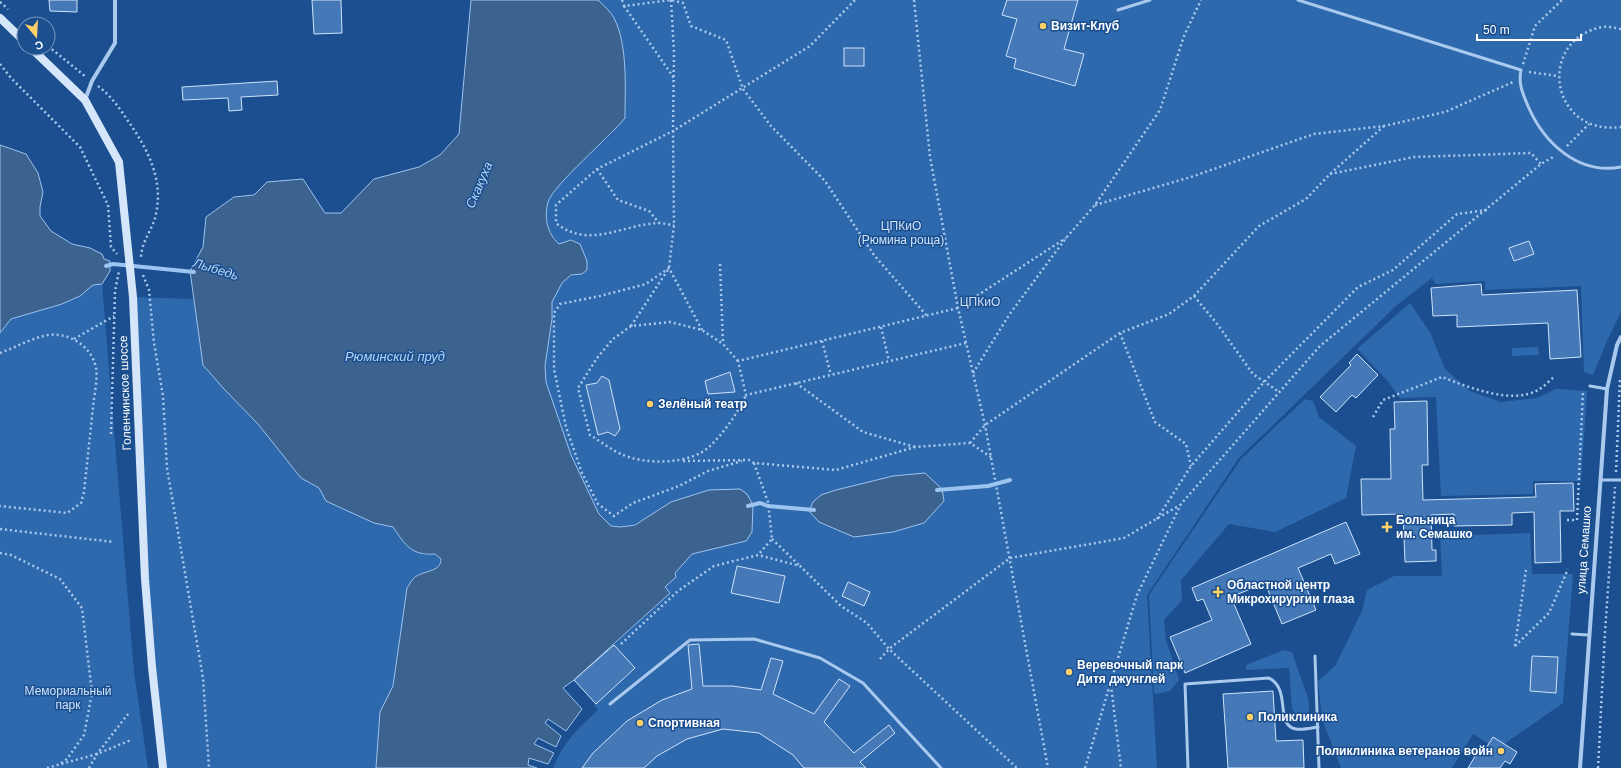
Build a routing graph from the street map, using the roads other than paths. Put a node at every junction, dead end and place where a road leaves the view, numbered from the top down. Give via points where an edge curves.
1 (115, 0) edge
2 (1150, 0) edge
3 (1298, 0) edge
4 (1118, 10) dead end
5 (0, 18) edge
6 (16, 33) edge
7 (39, 56) edge
8 (85, 100) junction
9 (1621, 167) edge
10 (1621, 336) edge
11 (1590, 386) dead end
12 (1607, 389) junction
13 (1600, 480) junction
14 (1621, 480) edge
15 (1572, 634) dead end
16 (1588, 635) junction
17 (1316, 656) dead end
18 (610, 704) dead end
19 (1318, 727) junction
20 (162, 768) edge
21 (941, 768) edge
22 (1188, 768) edge
23 (1319, 768) edge
24 (1580, 768) edge

1 - 8 street via 115,43 92,81
2 - 4 lane
3 - 9 lane via 1521,70 1519,80 1522,92 1535,123 1549,142 1561,152 1585,164 1611,169
5 - 6 street
7 - 8 street, Голенчинское шоссе
8 - 20 street, Голенчинское шоссе via 119,162 130,255 145,579
10 - 12 street, улица Семашко
11 - 12 lane
12 - 13 street, улица Семашко
13 - 14 lane
13 - 16 street, улица Семашко
15 - 16 lane
16 - 24 street, улица Семашко
17 - 19 lane
18 - 21 lane via 690,640 754,639 820,658 863,683
19 - 22 lane via 1296,729 1288,725 1280,687 1269,678 1185,684
19 - 23 lane

